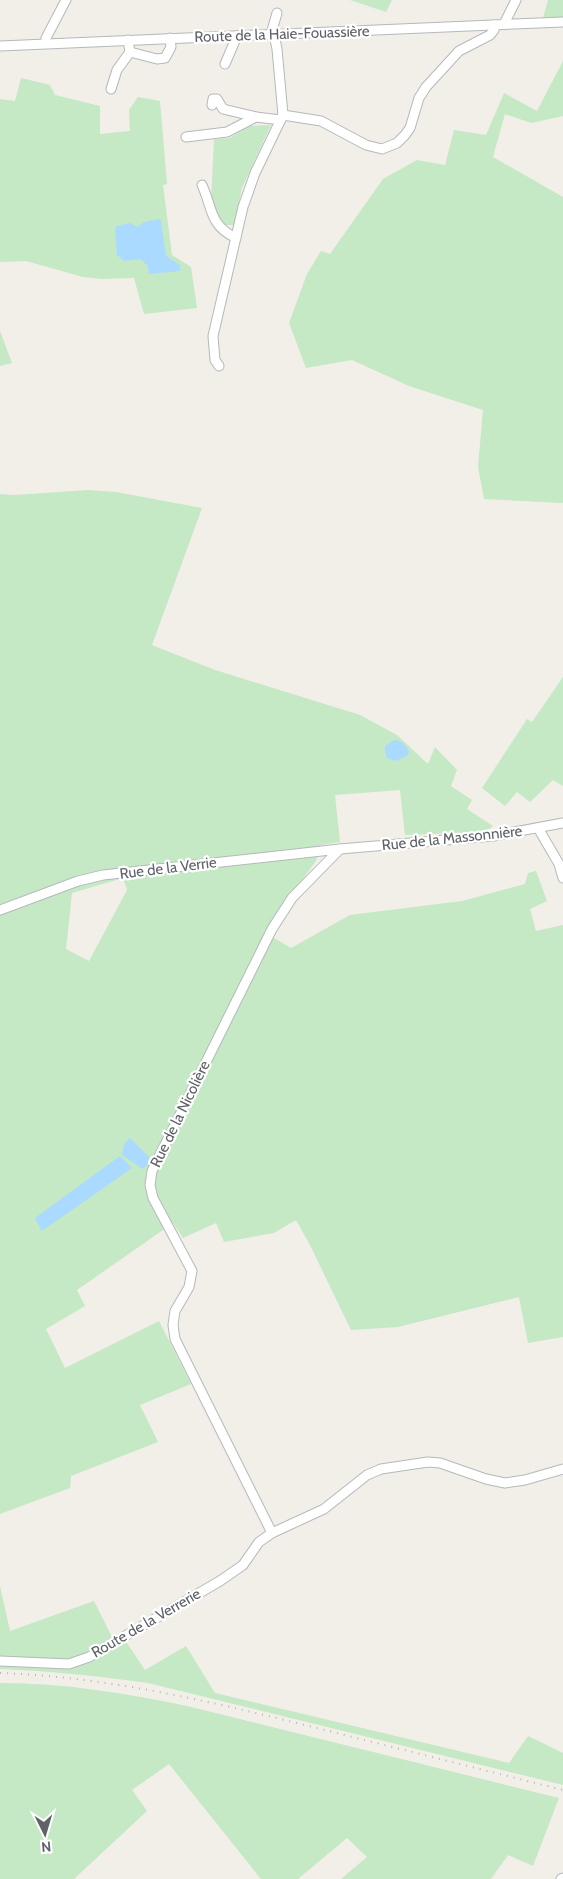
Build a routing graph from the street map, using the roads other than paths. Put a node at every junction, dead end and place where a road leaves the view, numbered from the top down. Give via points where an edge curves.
1 (66, 0) edge
2 (516, 0) edge
3 (277, 13) dead end
4 (563, 22) edge
5 (499, 25) junction
6 (272, 34) junction
7 (237, 36) junction
8 (170, 38) junction
9 (128, 40) junction
10 (46, 43) junction
11 (0, 46) edge
12 (130, 52) junction
13 (225, 64) dead end
14 (111, 89) dead end
15 (212, 105) dead end
16 (256, 117) junction
17 (282, 117) junction
18 (186, 137) dead end
19 (202, 185) dead end
20 (236, 238) junction
21 (219, 366) dead end
22 (563, 823) edge
23 (538, 828) junction
24 (340, 849) junction
25 (563, 878) edge
26 (0, 910) edge
27 (563, 1469) edge
28 (272, 1533) junction
29 (0, 1660) edge

1 - 10 street
2 - 5 street
3 - 6 street
4 - 5 street, Route de la Haie-Fouassière
5 - 6 street, Route de la Haie-Fouassière
5 - 17 street via 490,34 459,51 426,87 419,98 410,128 397,143 382,149 366,145 322,121
6 - 7 street, Route de la Haie-Fouassière
6 - 17 street via 277,50
7 - 8 street, Route de la Haie-Fouassière
7 - 13 street
8 - 9 street, Route de la Haie-Fouassière
8 - 12 street via 171,48 165,58
9 - 10 street, Route de la Haie-Fouassière
9 - 12 street
10 - 11 street, Route de la Haie-Fouassière
12 - 14 street via 117,70
15 - 16 street via 213,99 217,99 222,109
16 - 17 street
16 - 18 street via 227,132
17 - 20 street via 254,174 242,207
19 - 20 street via 214,221 223,232
20 - 21 street via 212,336 215,360
22 - 23 street, Rue de la Massonnière
23 - 24 street, Rue de la Massonnière via 493,836
23 - 25 street via 560,864
24 - 26 street, Rue de la Verrie via 103,875
24 - 28 street, Rue de la Nicolière via 292,898 272,929 151,1178 153,1198 192,1271 190,1287 175,1311 172,1325 175,1339
27 - 28 street, Route de la Verrerie via 505,1483 440,1463 381,1469 367,1475 324,1509
28 - 29 street, Route de la Verrerie via 259,1542 243,1565 220,1581 89,1657 69,1664

